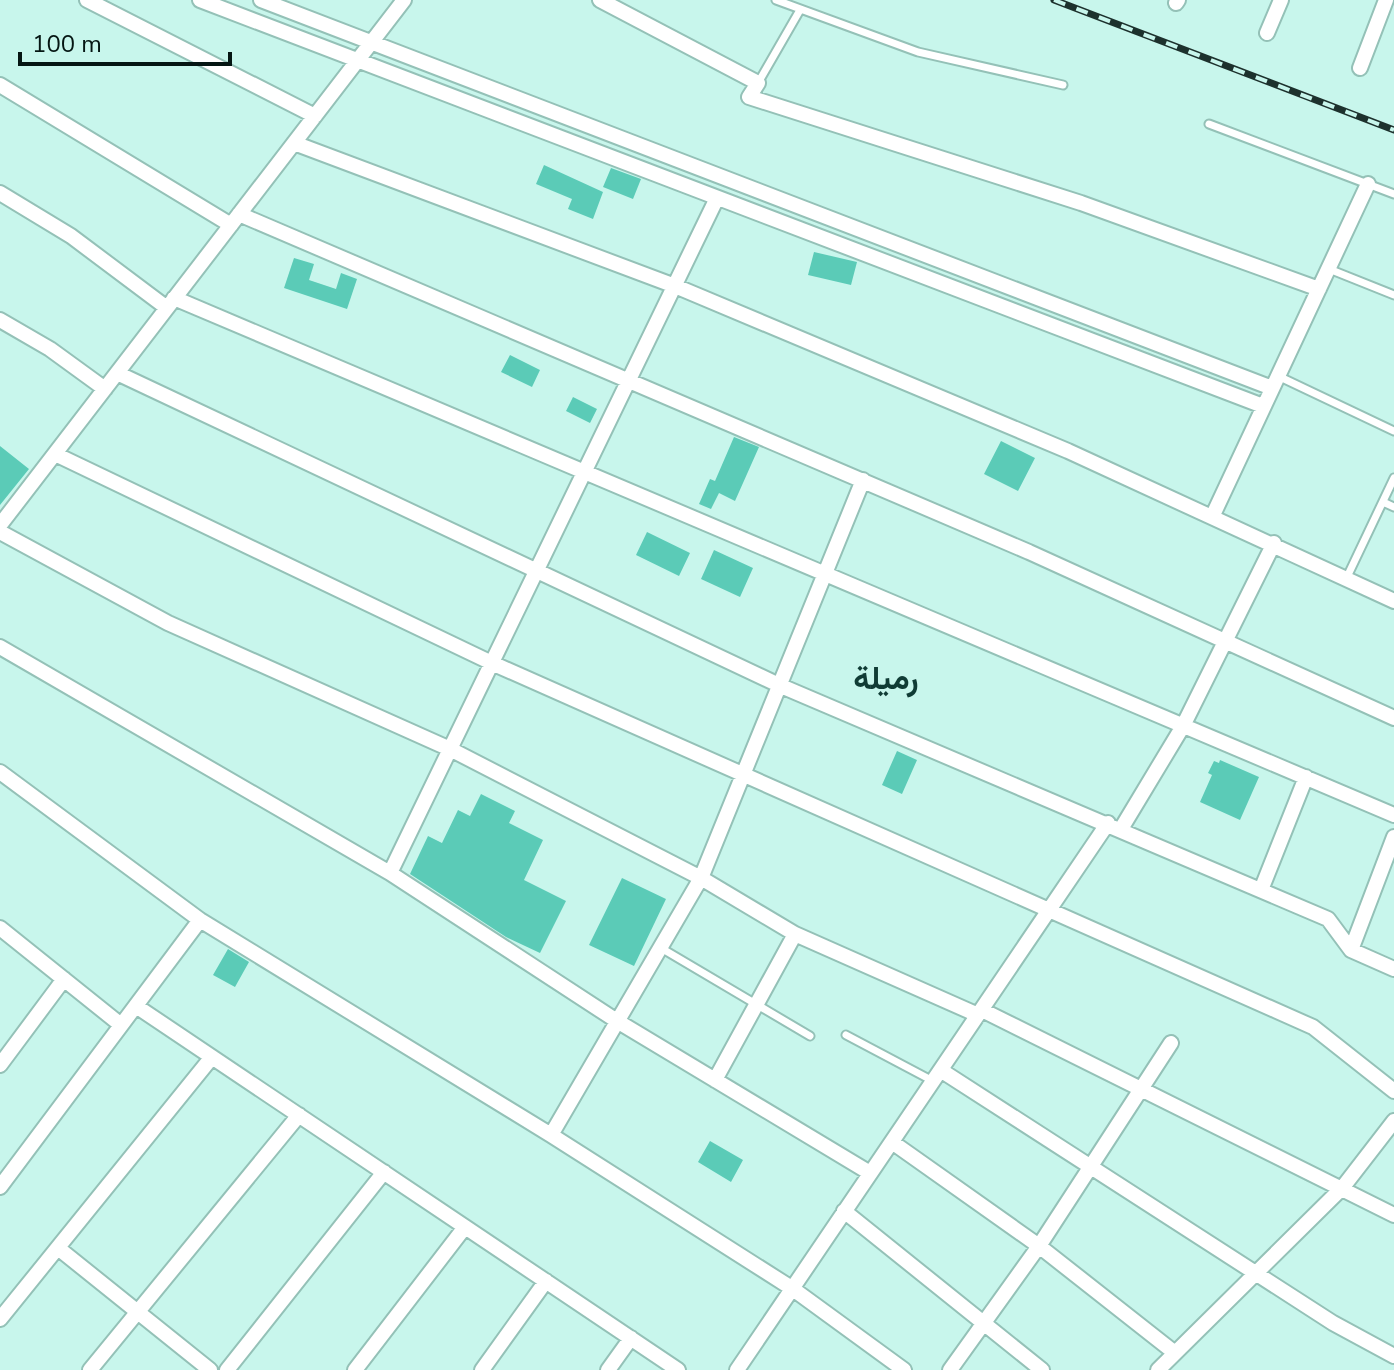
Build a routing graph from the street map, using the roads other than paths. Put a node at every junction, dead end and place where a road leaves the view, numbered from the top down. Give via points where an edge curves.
1 (87, 0) edge
2 (200, 0) edge
3 (261, 0) edge
4 (404, 0) edge
5 (600, 0) edge
6 (776, 0) edge
7 (1281, 0) edge
8 (1386, 0) edge
9 (800, 10) junction
10 (1267, 33) dead end
11 (372, 43) junction
12 (359, 62) junction
13 (1360, 68) dead end
14 (758, 83) junction
15 (0, 85) edge
16 (1063, 85) dead end
17 (315, 116) junction
18 (1209, 124) dead end
19 (294, 143) junction
20 (1368, 184) junction
21 (0, 193) edge
22 (1394, 194) edge
23 (716, 200) junction
24 (235, 219) junction
25 (1329, 269) junction
26 (675, 286) junction
27 (1319, 289) junction
28 (1394, 295) edge
29 (171, 303) junction
30 (0, 320) edge
31 (117, 373) junction
32 (630, 379) junction
33 (1275, 382) junction
34 (105, 389) junction
35 (1263, 406) junction
36 (1394, 431) edge
37 (55, 454) junction
38 (586, 472) junction
39 (1394, 478) edge
40 (863, 480) junction
41 (1383, 502) junction
42 (1394, 507) edge
43 (1213, 515) junction
44 (0, 525) edge
45 (0, 532) edge
46 (1274, 543) junction
47 (538, 571) junction
48 (826, 574) junction
49 (1347, 577) junction
50 (1394, 601) edge
51 (1226, 640) junction
52 (0, 647) edge
53 (494, 664) junction
54 (781, 686) junction
55 (1394, 718) edge
56 (1183, 726) junction
57 (450, 749) junction
58 (0, 772) edge
59 (744, 777) junction
60 (1306, 777) junction
61 (1394, 815) edge
62 (1114, 826) junction
63 (1394, 837) edge
64 (390, 873) junction
65 (701, 878) junction
66 (1261, 890) junction
67 (1051, 909) junction
68 (200, 920) junction
69 (795, 934) junction
70 (2, 936) edge
71 (659, 946) junction
72 (1351, 950) junction
73 (1394, 969) edge
74 (64, 979) junction
75 (757, 1004) junction
76 (136, 1006) junction
77 (980, 1013) junction
78 (617, 1021) junction
79 (121, 1025) junction
80 (846, 1035) dead end
81 (810, 1036) dead end
82 (1171, 1043) dead end
83 (212, 1057) junction
84 (0, 1065) edge
85 (938, 1077) junction
86 (715, 1080) junction
87 (1140, 1090) junction
88 (1394, 1091) edge
89 (299, 1115) junction
90 (1394, 1121) edge
91 (551, 1135) junction
92 (892, 1142) junction
93 (1092, 1166) junction
94 (384, 1172) junction
95 (870, 1173) junction
96 (0, 1187) edge
97 (1343, 1187) junction
98 (844, 1211) junction
99 (1394, 1215) edge
100 (465, 1227) junction
101 (1039, 1246) junction
102 (58, 1248) junction
103 (1255, 1274) junction
104 (546, 1281) junction
105 (793, 1289) junction
106 (138, 1312) junction
107 (0, 1319) edge
108 (984, 1322) junction
109 (631, 1338) junction
110 (1175, 1353) junction
111 (1394, 1356) edge
112 (90, 1370) edge
113 (210, 1370) edge
114 (227, 1370) edge
115 (355, 1370) edge
116 (482, 1370) edge
117 (608, 1370) edge
118 (678, 1370) edge
119 (737, 1370) edge
120 (904, 1370) edge
121 (950, 1370) edge
122 (1042, 1370) edge
123 (1158, 1370) edge

1 - 17 street
2 - 12 street
3 - 11 street
4 - 11 street
5 - 14 street
6 - 9 lane
7 - 10 street
8 - 13 street
9 - 14 lane
9 - 16 lane via 918,52
11 - 12 street
11 - 33 street
12 - 17 street
12 - 23 street
14 - 27 street via 749,97 1081,203
15 - 24 street
17 - 19 street
18 - 20 lane
19 - 24 street
19 - 26 street
20 - 22 lane
20 - 25 street
21 - 29 street
23 - 26 street
23 - 35 street
24 - 29 street
24 - 32 street
25 - 27 street
25 - 28 lane
26 - 32 street
26 - 43 street
27 - 33 street
29 - 31 street
29 - 38 street
30 - 34 street
31 - 34 street
31 - 47 street
32 - 38 street
32 - 40 street
33 - 35 street
33 - 36 lane
34 - 37 street
35 - 43 street
37 - 44 street
37 - 53 street
38 - 47 street
38 - 48 street
39 - 41 lane
40 - 48 street
40 - 51 street
41 - 42 lane
41 - 49 lane
43 - 46 street
45 - 57 street via 168,623
46 - 49 street
46 - 51 street
47 - 53 street
47 - 54 street
48 - 54 street
48 - 56 street
49 - 50 street
51 - 55 street
51 - 56 street
52 - 64 street
53 - 57 street
53 - 59 street
54 - 59 street
54 - 62 street
56 - 60 street
56 - 62 street
57 - 64 street
57 - 65 street
58 - 68 street
59 - 65 street
59 - 67 street
60 - 61 street
60 - 66 street
62 - 66 street
62 - 67 street
63 - 72 street
64 - 78 street
65 - 69 street
65 - 71 street
66 - 72 street via 1328,919
67 - 77 street
67 - 88 street via 1313,1027
68 - 76 street
68 - 91 street
69 - 75 street
69 - 77 street
70 - 74 street
71 - 75 lane
71 - 78 street
72 - 73 street
74 - 79 street
74 - 84 street
75 - 81 lane
75 - 86 street
76 - 79 street
76 - 83 street
77 - 85 street
77 - 87 street
78 - 86 street
78 - 91 street
79 - 96 street
80 - 85 lane
82 - 87 street
83 - 89 street
83 - 102 street
85 - 92 street
85 - 93 street
86 - 95 street
87 - 93 street
87 - 97 street
89 - 94 street
89 - 106 street
90 - 97 street
91 - 105 street
92 - 95 street
92 - 101 street
93 - 101 street
93 - 103 street
94 - 100 street
94 - 114 street
95 - 98 street
97 - 99 street
97 - 103 street
98 - 105 street
98 - 108 street
100 - 104 street
100 - 115 street
101 - 108 street
101 - 110 street
102 - 106 street
102 - 107 street
103 - 110 street
103 - 111 street
104 - 109 street
104 - 116 street
105 - 119 street
105 - 120 street
106 - 112 street
106 - 113 street
108 - 121 street
108 - 122 street
109 - 117 street
109 - 118 street
110 - 123 street

